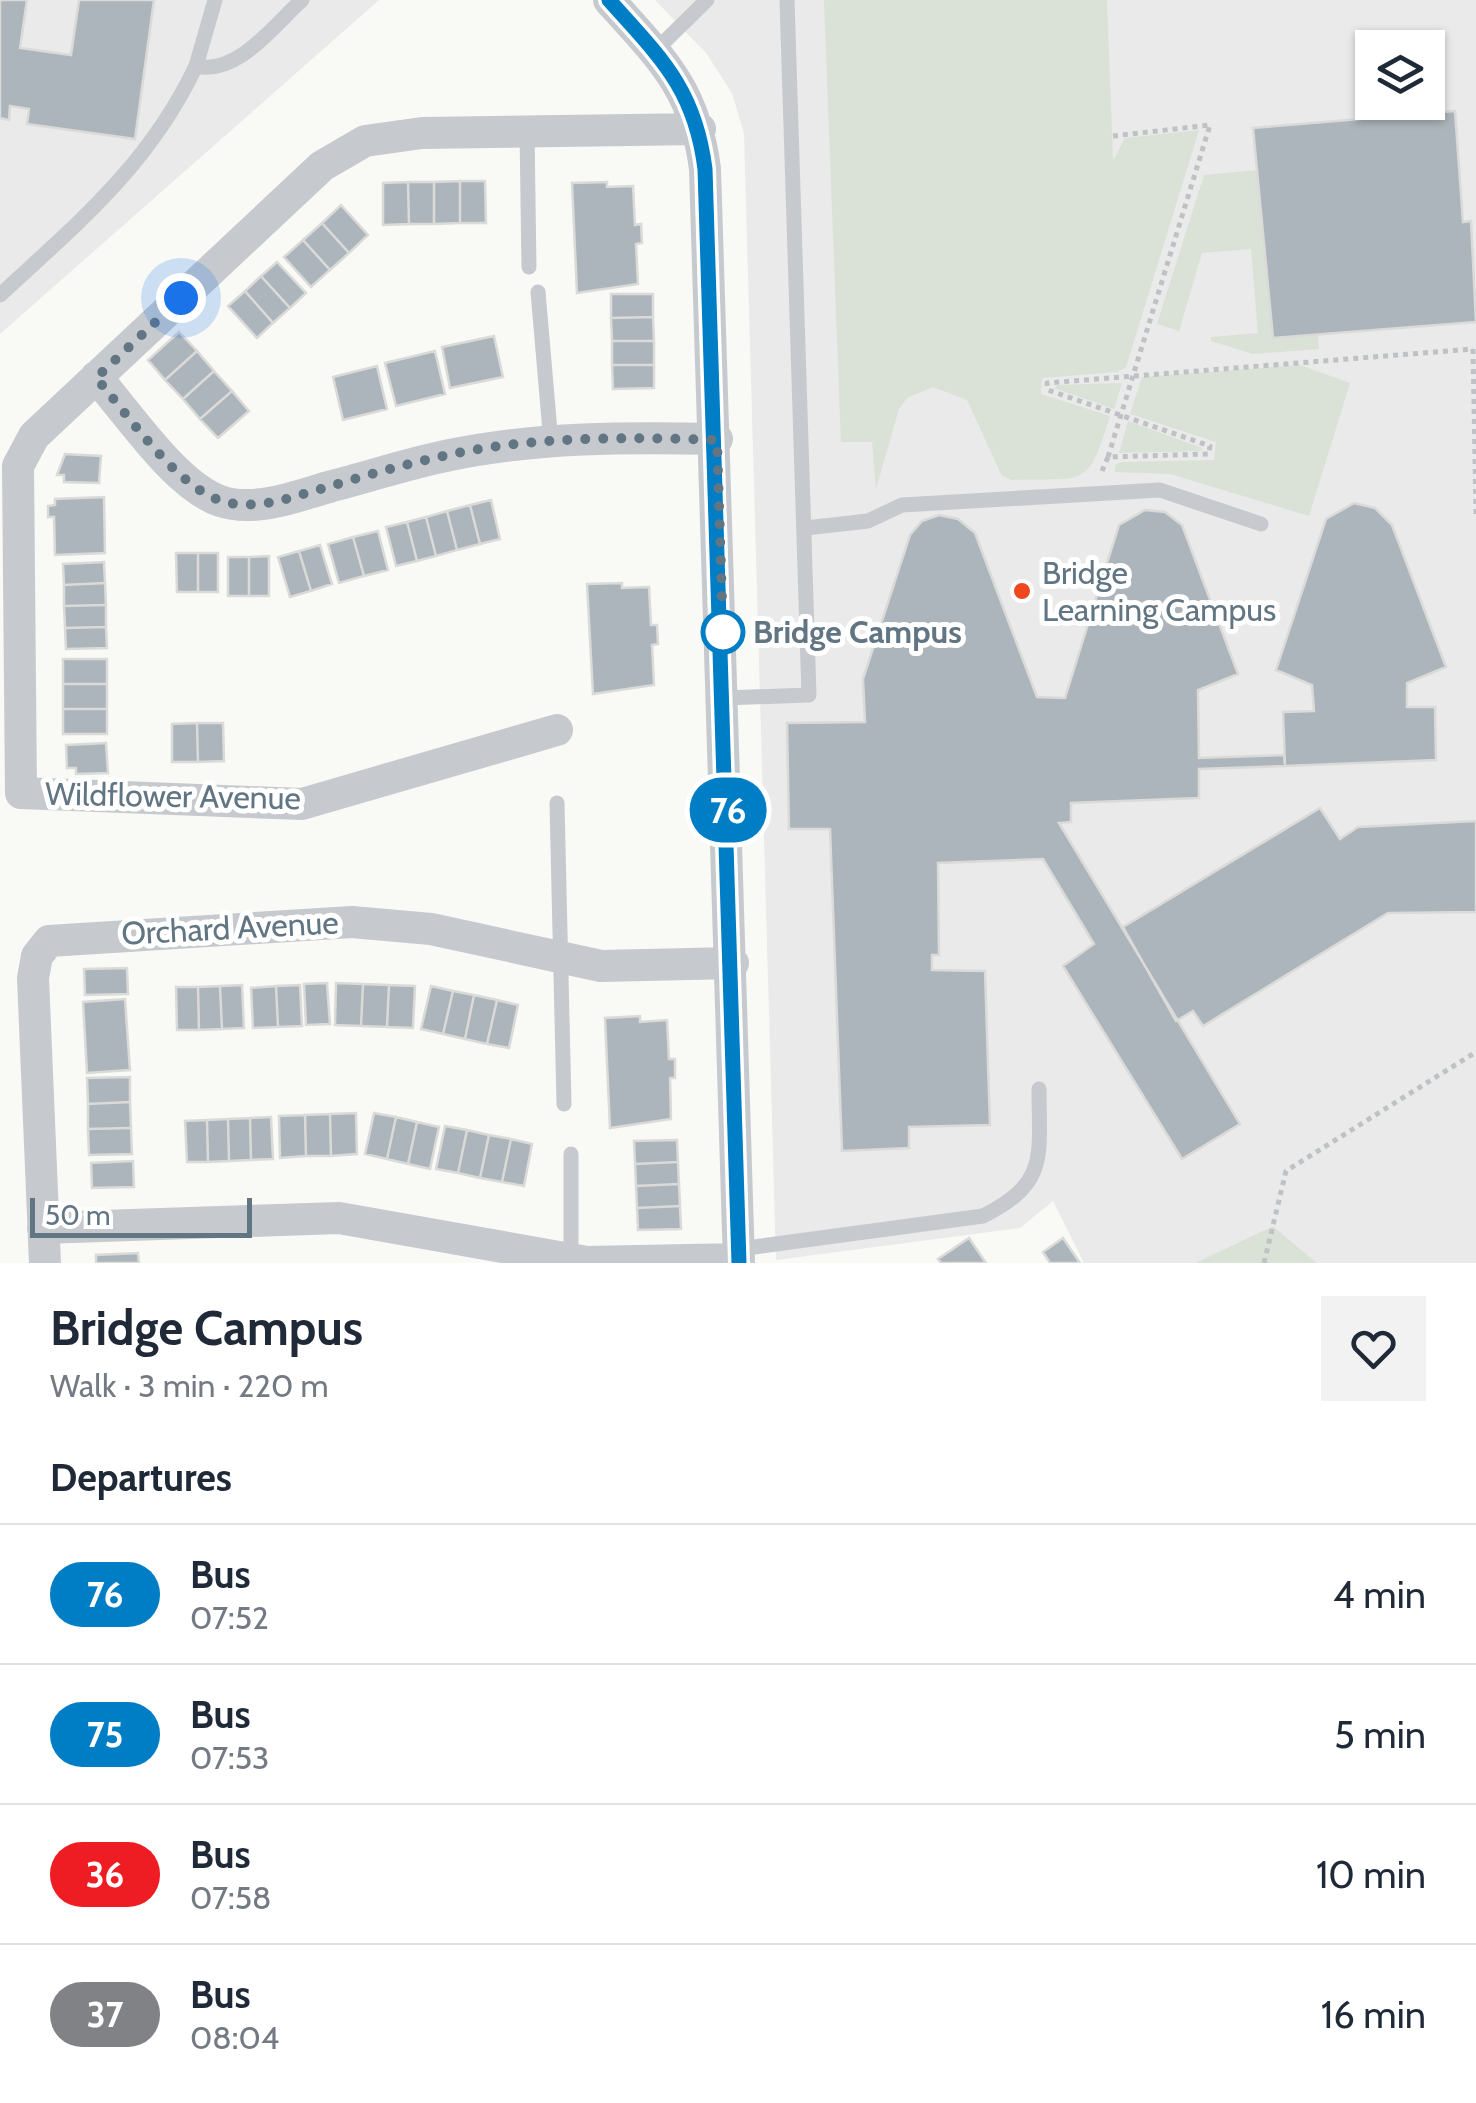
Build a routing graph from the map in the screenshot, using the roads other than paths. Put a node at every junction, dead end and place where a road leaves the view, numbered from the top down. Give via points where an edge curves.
1 (215, 0) edge
2 (302, 0) edge
3 (610, 0) edge
4 (707, 0) edge
5 (787, 0) edge
6 (655, 51) junction
7 (196, 66) junction
8 (700, 129) junction
9 (528, 132) junction
10 (529, 268) dead end
11 (538, 292) dead end
12 (0, 295) edge
13 (96, 378) junction
14 (717, 440) junction
15 (551, 442) junction
16 (1261, 524) dead end
17 (806, 528) junction
18 (724, 698) junction
19 (557, 730) dead end
20 (557, 803) dead end
21 (562, 960) junction
22 (733, 963) junction
23 (1038, 1090) dead end
24 (564, 1104) dead end
25 (571, 1154) dead end
26 (43, 1228) junction
27 (739, 1257) edge
28 (571, 1259) junction
29 (45, 1263) edge

1 - 7 lane
2 - 7 lane via 232,62 213,70
3 - 6 street
4 - 6 lane
5 - 17 lane
6 - 8 street via 691,103
7 - 12 lane via 133,170
8 - 9 street, Wildflower Avenue
8 - 14 street
9 - 10 lane
9 - 13 street, Wildflower Avenue via 422,134 345,150
11 - 15 lane
13 - 15 street via 178,472 206,494 236,504 276,502 447,455
13 - 19 street, Wildflower Avenue via 34,436 18,466 21,793 302,804
14 - 15 street
14 - 18 street
16 - 17 lane via 1160,490 902,505 868,521
17 - 18 lane via 809,694
18 - 22 street
20 - 21 lane
21 - 22 street, Orchard Avenue via 630,968
21 - 24 lane
21 - 26 street, Orchard Avenue via 431,929 352,922 50,941 37,956 33,978
22 - 27 street
23 - 27 lane via 1039,1146 1032,1178 1018,1199 983,1216
25 - 28 lane
26 - 28 street via 340,1218
26 - 29 street, Orchard Avenue
27 - 28 street

